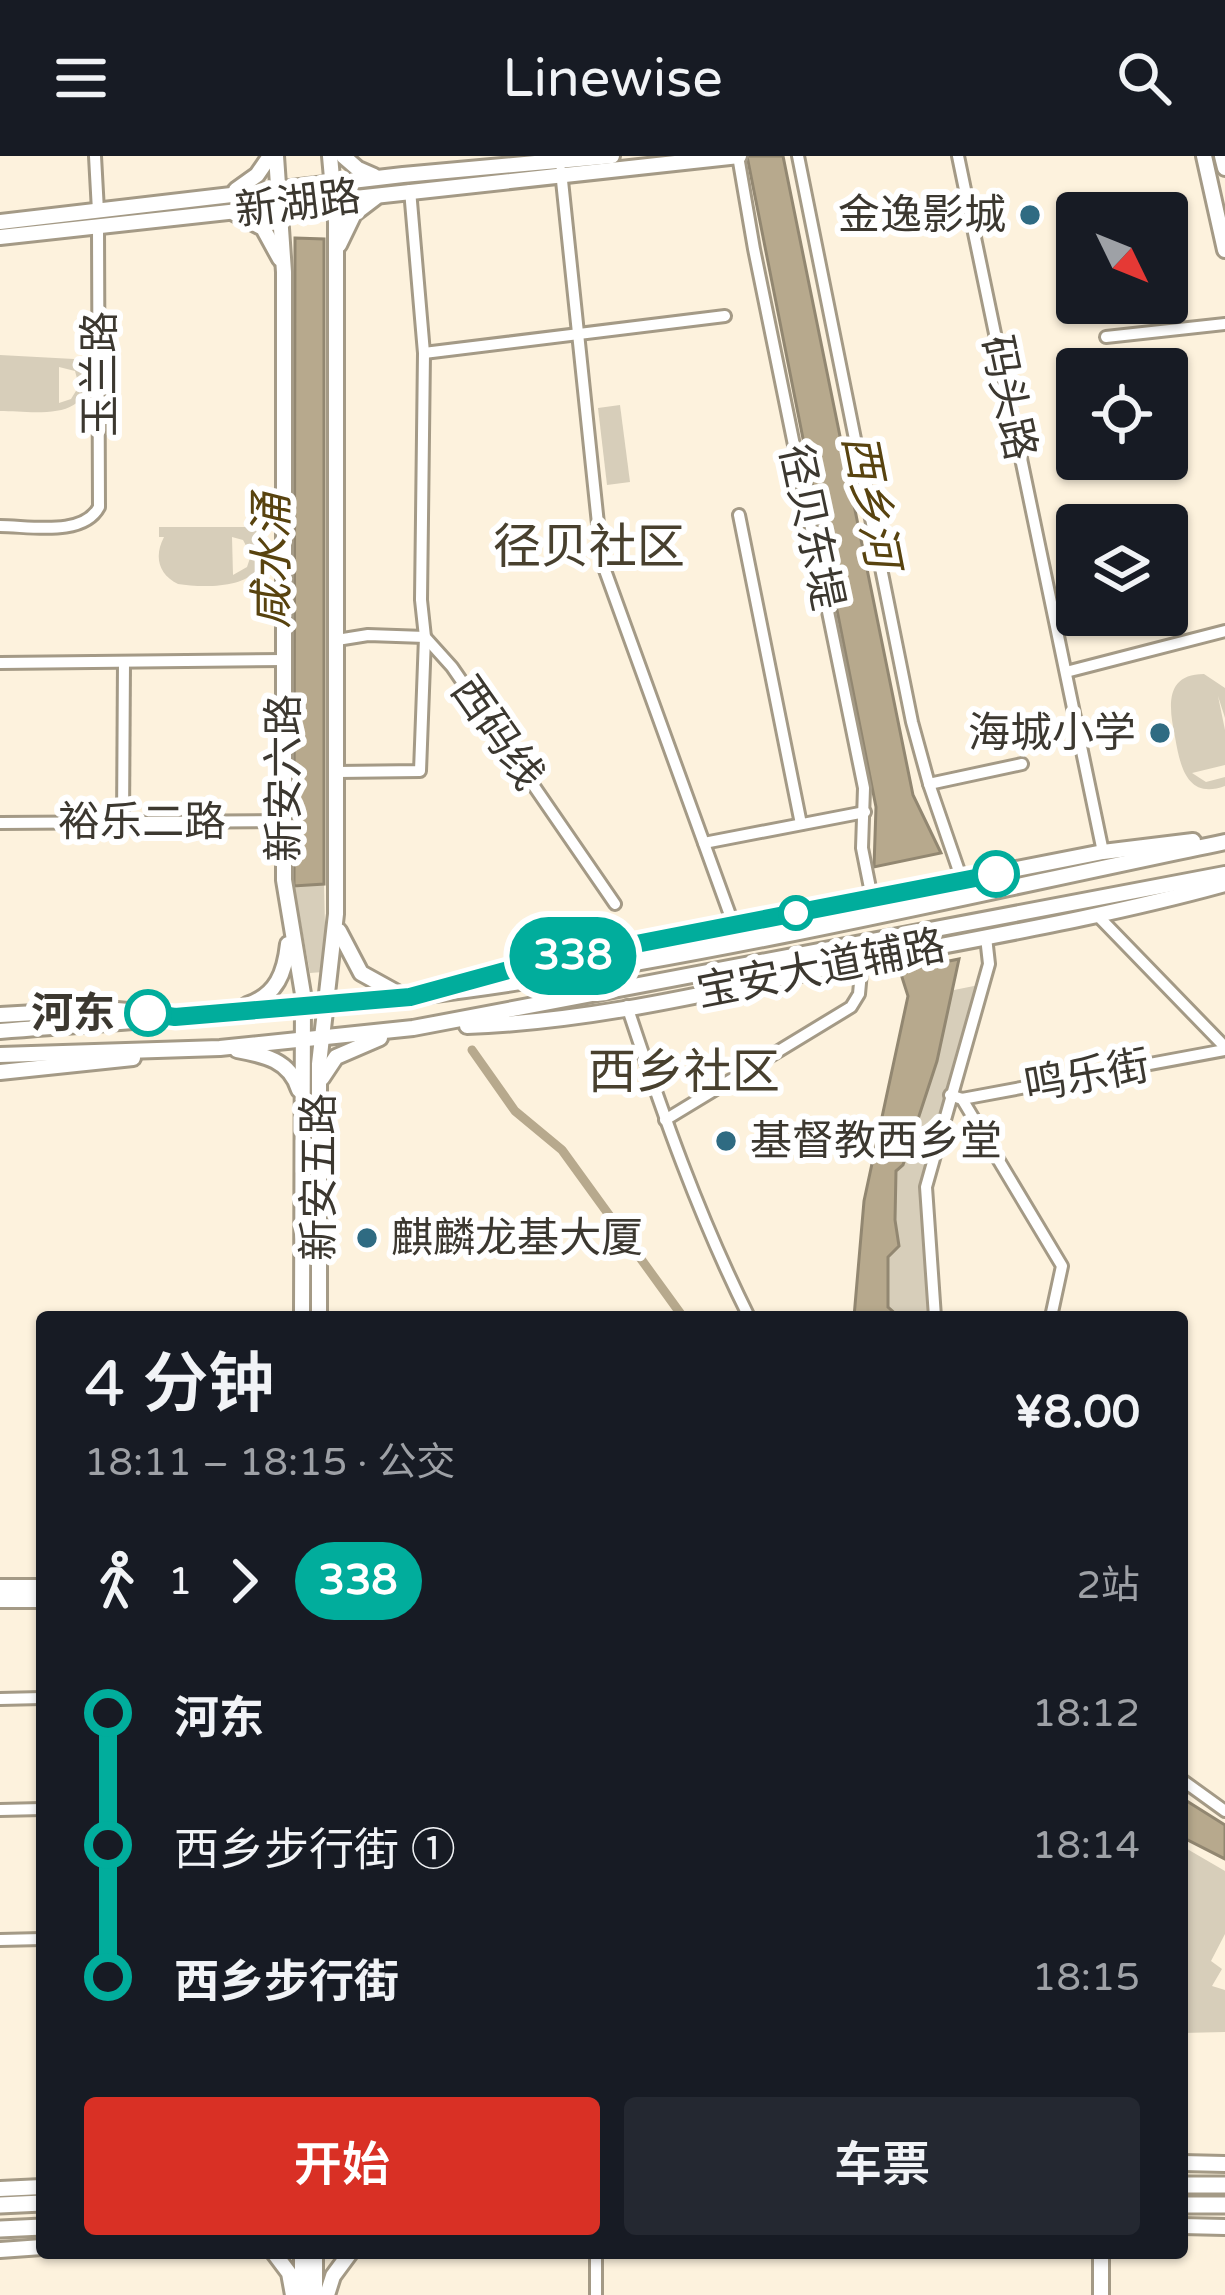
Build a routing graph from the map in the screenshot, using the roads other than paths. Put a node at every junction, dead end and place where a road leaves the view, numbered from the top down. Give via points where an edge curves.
1 (95, 156) edge
2 (273, 156) edge
3 (331, 156) edge
4 (344, 156) edge
5 (612, 156) edge
6 (738, 156) edge
7 (798, 156) edge
8 (958, 156) edge
9 (1204, 156) edge
10 (1222, 156) edge
11 (561, 168) junction
12 (1225, 168) edge
13 (333, 183) junction
14 (385, 185) junction
15 (279, 189) junction
16 (410, 190) junction
17 (227, 194) junction
18 (335, 201) junction
19 (280, 207) junction
20 (229, 212) junction
21 (98, 219) junction
22 (0, 222) edge
23 (0, 237) edge
24 (1225, 250) edge
25 (336, 256) junction
26 (284, 272) junction
27 (724, 316) dead end
28 (1225, 324) edge
29 (577, 336) junction
30 (1106, 337) dead end
31 (424, 353) junction
32 (740, 514) dead end
33 (0, 526) edge
34 (1225, 631) edge
35 (425, 637) junction
36 (337, 640) junction
37 (285, 660) junction
38 (124, 662) junction
39 (0, 663) edge
40 (1066, 672) junction
41 (1022, 764) dead end
42 (337, 772) junction
43 (928, 784) junction
44 (865, 812) junction
45 (284, 821) junction
46 (123, 822) junction
47 (0, 823) edge
48 (801, 824) junction
49 (1225, 840) edge
50 (704, 843) junction
51 (1103, 852) junction
52 (1225, 874) edge
53 (962, 880) junction
54 (1225, 884) edge
55 (942, 893) junction
56 (875, 898) junction
57 (615, 904) dead end
58 (834, 906) junction
59 (336, 914) junction
60 (1098, 916) junction
61 (734, 926) junction
62 (290, 933) junction
63 (986, 937) junction
64 (763, 938) junction
65 (847, 946) junction
66 (862, 962) junction
67 (782, 977) junction
68 (410, 997) junction
69 (326, 1004) junction
70 (303, 1006) junction
71 (628, 1006) junction
72 (212, 1014) junction
73 (0, 1015) edge
74 (175, 1017) junction
75 (413, 1028) junction
76 (0, 1031) edge
77 (323, 1036) junction
78 (303, 1038) junction
79 (220, 1048) junction
80 (1225, 1048) edge
81 (175, 1050) junction
82 (32, 1054) junction
83 (0, 1055) edge
84 (0, 1072) edge
85 (956, 1097) junction
86 (319, 1101) junction
87 (302, 1105) junction
88 (665, 1120) junction
89 (302, 1311) edge
90 (320, 1311) edge
91 (746, 1311) edge
92 (935, 1311) edge
93 (1052, 1311) edge
94 (0, 1587) edge
95 (36, 1587) edge
96 (0, 1600) edge
97 (36, 1600) edge
98 (36, 1698) edge
99 (0, 1699) edge
100 (1188, 1784) edge
101 (0, 1810) edge
102 (36, 1810) edge
103 (1225, 1811) edge
104 (36, 1939) edge
105 (0, 1940) edge
106 (1188, 2163) edge
107 (1225, 2164) edge
108 (1188, 2186) edge
109 (1225, 2186) edge
110 (36, 2187) edge
111 (0, 2189) edge
112 (36, 2203) edge
113 (0, 2205) edge
114 (1188, 2205) edge
115 (1225, 2205) edge
116 (1188, 2226) edge
117 (36, 2227) edge
118 (1225, 2227) edge
119 (0, 2229) edge
120 (36, 2247) edge
121 (0, 2250) edge
122 (278, 2259) edge
123 (301, 2259) edge
124 (315, 2259) edge
125 (345, 2259) edge
126 (596, 2259) edge
127 (1101, 2259) edge
128 (298, 2295) edge
129 (315, 2295) edge
130 (327, 2295) edge
131 (596, 2295) edge
132 (1101, 2295) edge

1 - 21 street, 玉兰路
2 - 15 main road, 新安六路
2 - 17 main road
3 - 13 main road, 新安六路
4 - 14 main road
5 - 11 main road, 新湖路
6 - 11 main road, 新湖路
6 - 44 street, 径贝东堤
7 - 43 street
8 - 40 street, 码头路
9 - 24 main road
10 - 12 main road
11 - 14 main road, 新湖路
11 - 16 main road, 新湖路
11 - 29 street
13 - 14 main road, 新湖路
13 - 15 main road, 新湖路
13 - 18 main road, 新安六路
14 - 16 main road, 新湖路
14 - 18 main road, 新湖路
14 - 25 main road via 353,214
15 - 17 main road, 新湖路
15 - 19 main road, 新安六路
16 - 31 street
17 - 21 main road, 新湖路
18 - 19 main road, 新湖路
18 - 25 main road, 新安六路
19 - 20 main road, 新湖路
19 - 26 main road, 新安六路
20 - 21 main road, 新湖路
20 - 26 main road via 263,229
21 - 22 main road, 新湖路
21 - 23 main road, 新湖路
21 - 33 street, 玉兰路 via 100,501 78,526
25 - 36 main road, 新安六路
26 - 37 main road, 新安六路
27 - 29 street
28 - 30 street
29 - 31 street
29 - 50 street via 602,562
31 - 35 street
32 - 48 street
34 - 40 street
35 - 36 street, 西码线
35 - 42 street via 420,771
35 - 57 street, 西码线
36 - 42 main road, 新安六路
37 - 38 street
37 - 45 main road, 新安六路
38 - 39 street
38 - 46 street
40 - 51 street, 码头路
41 - 43 street
42 - 59 main road, 新安六路
43 - 53 street
44 - 48 street
44 - 56 street, 径贝东堤 via 862,848
45 - 46 street, 裕乐二路
45 - 62 main road, 新安六路
46 - 47 street, 裕乐二路
48 - 50 street
49 - 51 main road, 宝安大道辅路
49 - 55 main road
50 - 61 street
51 - 53 main road, 宝安大道辅路
52 - 65 main road
53 - 55 main road, 宝安大道辅路
54 - 60 main road, 宝安大道辅路
55 - 56 main road, 宝安大道辅路
55 - 64 main road
56 - 58 main road, 宝安大道辅路
58 - 61 main road, 宝安大道辅路
58 - 64 main road
59 - 68 main road via 361,973
59 - 69 main road, 新安六路
60 - 63 main road, 宝安大道辅路
60 - 80 street
61 - 68 main road, 宝安大道辅路 via 523,966
62 - 70 main road, 新安六路
62 - 72 main road via 271,992
63 - 66 main road, 宝安大道辅路
63 - 85 street via 989,964
64 - 68 main road
65 - 67 main road
65 - 75 main road
66 - 67 main road, 宝安大道辅路
66 - 88 street via 851,1007
67 - 71 main road, 宝安大道辅路
68 - 69 main road
69 - 70 main road
69 - 77 main road, 新安六路
70 - 72 main road
70 - 78 main road, 新安六路
71 - 75 main road, 宝安大道辅路 via 514,1024
71 - 88 street
72 - 74 main road
73 - 74 main road via 106,1009
74 - 76 main road
74 - 81 main road via 191,1034
75 - 77 main road
75 - 86 main road via 336,1057 322,1076
77 - 78 main road
77 - 86 main road, 新安五路
78 - 79 main road
78 - 87 main road, 新安五路
79 - 81 main road
79 - 87 main road via 285,1066
80 - 85 street, 鸣乐街
81 - 82 main road
81 - 84 main road
82 - 83 main road
82 - 84 main road
85 - 92 street via 926,1187
85 - 93 street via 1062,1266
86 - 90 main road, 新安五路
87 - 89 main road, 新安五路
88 - 91 street
94 - 95 main road
96 - 97 main road
98 - 99 street
100 - 103 street
101 - 102 street
104 - 105 street
106 - 107 main road
108 - 109 highway
110 - 111 main road
112 - 113 highway
114 - 115 highway
116 - 118 main road
117 - 119 highway
120 - 121 main road
122 - 128 main road
123 - 128 main road
124 - 129 main road
125 - 130 main road
126 - 131 street
127 - 132 main road

